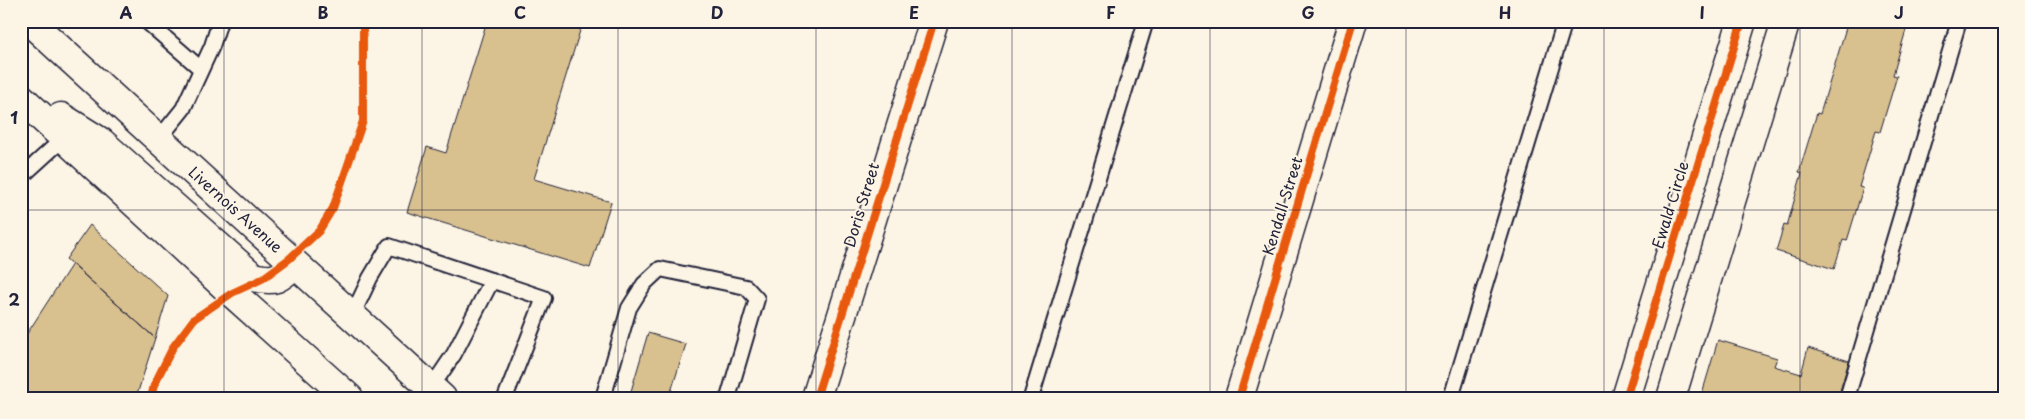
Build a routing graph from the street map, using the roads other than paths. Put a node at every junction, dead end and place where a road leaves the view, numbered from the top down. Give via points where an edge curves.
1 (29, 21) edge
2 (146, 21) edge
3 (220, 21) edge
4 (934, 21) edge
5 (1146, 21) edge
6 (1353, 21) edge
7 (1565, 21) edge
8 (1742, 21) edge
9 (1786, 21) edge
10 (1959, 21) edge
11 (202, 69) junction
12 (21, 94) edge
13 (21, 98) edge
14 (64, 137) junction
15 (158, 140) junction
16 (21, 177) edge
17 (294, 264) junction
18 (492, 280) junction
19 (352, 316) junction
20 (437, 393) edge
21 (349, 398) edge
22 (505, 398) edge
23 (603, 398) edge
24 (728, 398) edge
25 (816, 398) edge
26 (1031, 398) edge
27 (1239, 398) edge
28 (1451, 398) edge
29 (1626, 398) edge
30 (1671, 398) edge
31 (1846, 398) edge

1 - 15 street, Livernois Avenue
2 - 11 lane
3 - 11 lane
4 - 25 street, Doris Street
5 - 26 lane
6 - 27 street, Kendall Street
7 - 28 lane
8 - 29 street, Ewald Circle
9 - 30 street
10 - 31 lane
11 - 15 lane via 183,108
12 - 17 street via 101,142 254,277 280,278
13 - 14 street
14 - 16 lane
14 - 21 street
15 - 17 street, Livernois Avenue
17 - 19 street, Livernois Avenue
18 - 19 lane via 389,246
18 - 20 lane
18 - 22 lane via 544,298
19 - 20 street, Livernois Avenue
23 - 24 lane via 629,308 644,284 660,269 746,287 757,299

